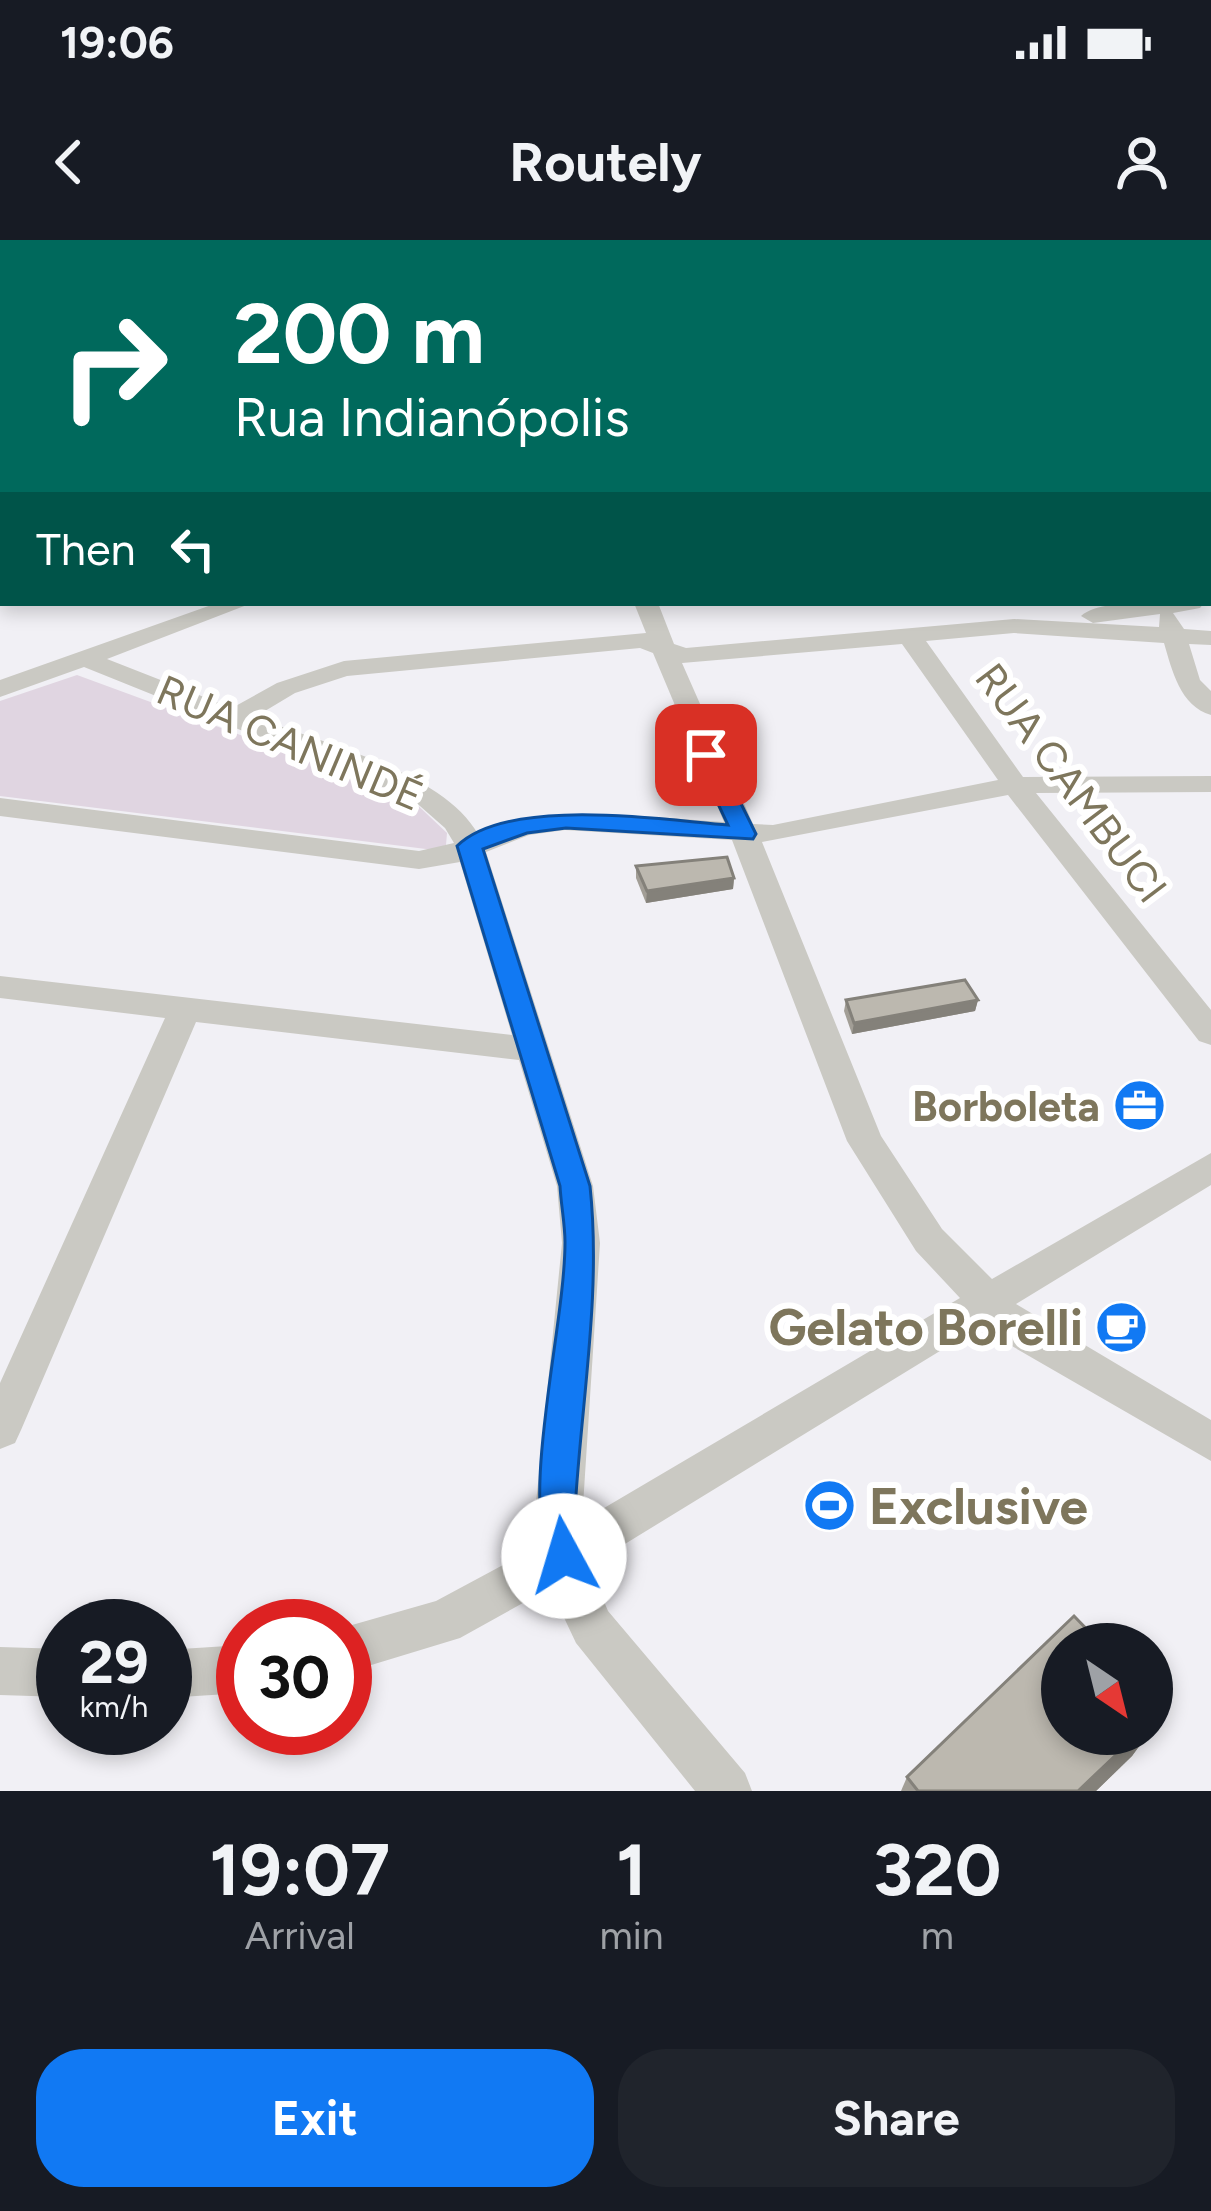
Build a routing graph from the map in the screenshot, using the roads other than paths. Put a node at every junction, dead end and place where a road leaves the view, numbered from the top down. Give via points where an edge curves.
1 (232, 606) edge
2 (647, 606) edge
3 (1159, 606) edge
4 (1174, 606) edge
5 (1014, 626) junction
6 (1173, 636) junction
7 (910, 638) junction
8 (1211, 638) edge
9 (662, 647) junction
10 (85, 659) junction
11 (0, 689) edge
12 (1211, 707) edge
13 (236, 717) junction
14 (1211, 784) edge
15 (1015, 785) junction
16 (0, 808) edge
17 (744, 834) junction
18 (470, 846) junction
19 (0, 987) edge
20 (184, 1012) junction
21 (1211, 1034) edge
22 (530, 1049) junction
23 (1211, 1168) edge
24 (986, 1303) junction
25 (0, 1430) edge
26 (1211, 1442) edge
27 (564, 1556) junction
28 (372, 1642) edge
29 (0, 1671) edge
30 (36, 1672) edge
31 (727, 1791) edge

1 - 10 street
2 - 9 street
3 - 5 street
4 - 6 street
5 - 6 street
5 - 7 street
6 - 8 street
6 - 12 street via 1188,682
7 - 9 street via 683,656
7 - 15 street, RUA CAMBUCI
9 - 13 street via 643,640 344,669 286,688
9 - 17 street
10 - 11 street
10 - 13 street, RUA CANINDÉ
13 - 18 street, RUA CANINDÉ via 422,793
14 - 15 street
15 - 17 street
15 - 21 street, RUA CAMBUCI
16 - 18 street via 419,860
17 - 18 street via 566,821
17 - 24 street via 865,1142 928,1240
18 - 22 street, RUA CANINDÉ
19 - 20 street
20 - 22 street
20 - 25 street
22 - 27 street, RUA CANINDÉ via 575,1186 580,1243 557,1503
23 - 24 street
24 - 26 street
24 - 27 street
27 - 28 street via 444,1622
27 - 31 street, RUA CANINDÉ via 592,1627
29 - 30 street

